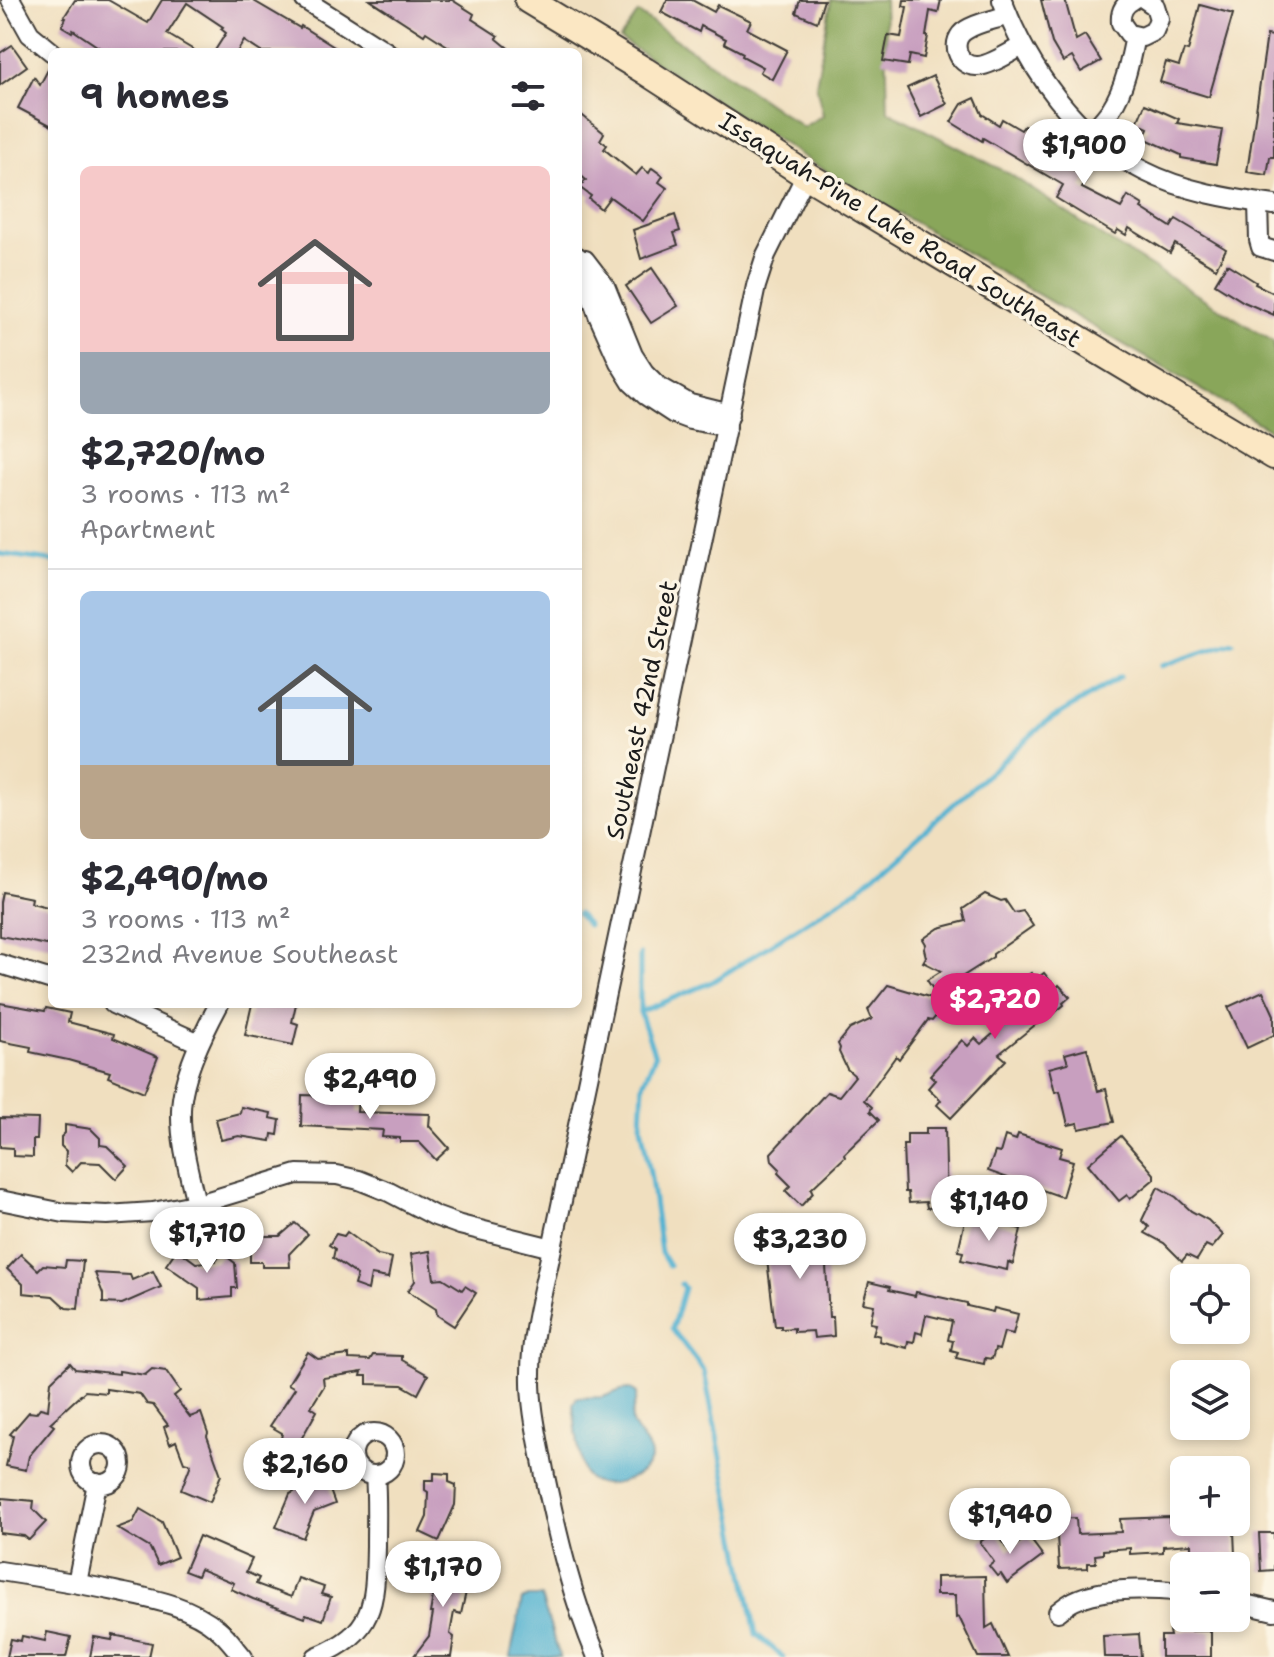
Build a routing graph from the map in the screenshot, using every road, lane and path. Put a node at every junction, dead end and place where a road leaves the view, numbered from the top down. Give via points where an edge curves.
1 (11, 0) edge
2 (305, 0) edge
3 (528, 0) edge
4 (1133, 0) edge
5 (1146, 0) edge
6 (1012, 23) edge
7 (1135, 36) junction
8 (381, 48) edge
9 (48, 49) edge
10 (1090, 134) junction
11 (806, 175) junction
12 (1266, 204) edge
13 (1274, 251) edge
14 (582, 256) edge
15 (582, 269) edge
16 (728, 421) junction
17 (1274, 456) edge
18 (0, 964) edge
19 (48, 979) edge
20 (122, 1008) edge
21 (217, 1008) edge
22 (199, 1043) junction
23 (0, 1200) edge
24 (196, 1203) junction
25 (552, 1248) junction
26 (375, 1475) dead end
27 (97, 1483) dead end
28 (0, 1571) edge
29 (77, 1583) junction
30 (1170, 1591) edge
31 (1250, 1605) edge
32 (1274, 1611) edge
33 (1058, 1612) dead end
34 (243, 1657) edge
35 (316, 1657) edge
36 (597, 1657) edge

1 - 9 street via 30,34
2 - 8 street
3 - 11 main road, Issaquah-Pine Lake Road Southeast
4 - 7 street via 1120,17 1124,29
5 - 7 street via 1158,12 1157,25 1148,35
6 - 6 street via 966,29 957,43 958,55 978,67
6 - 10 street via 1050,89
7 - 10 street via 1123,84
10 - 12 street via 1144,171 1175,184
11 - 16 street, Southeast 42nd Street via 756,286
11 - 17 main road, Issaquah-Pine Lake Road Southeast
12 - 13 street via 1259,240 1261,247
14 - 16 street via 605,286 644,372 657,385
15 - 16 street via 632,383 674,414
16 - 25 street, Southeast 42nd Street
18 - 19 street
20 - 22 street
21 - 22 street
22 - 24 street via 180,1112
23 - 24 street via 107,1215
24 - 25 street via 297,1174 337,1175 389,1192 447,1221
25 - 36 street, Southeast 42nd Street via 531,1357 532,1400 561,1551
26 - 35 street via 375,1583 369,1615 347,1641
27 - 29 street
28 - 29 street
29 - 34 street via 177,1606 219,1630
30 - 33 street via 1093,1595
31 - 32 street

